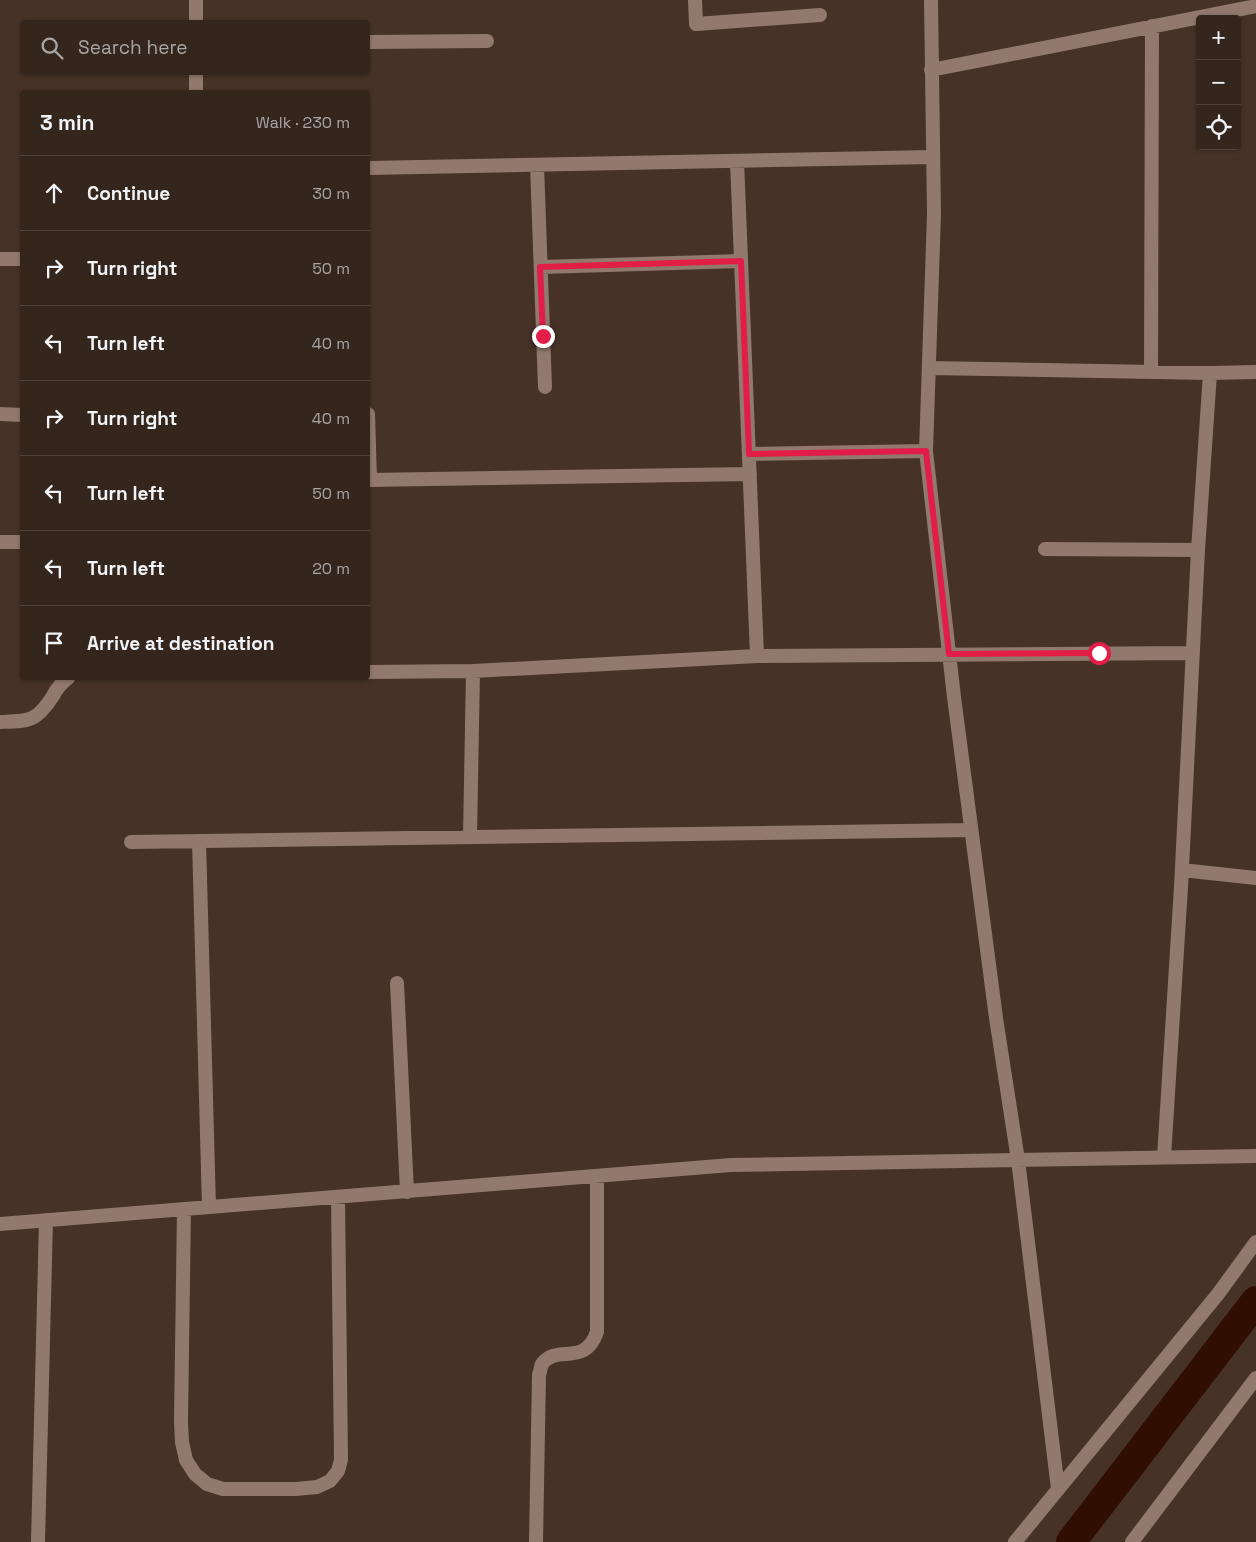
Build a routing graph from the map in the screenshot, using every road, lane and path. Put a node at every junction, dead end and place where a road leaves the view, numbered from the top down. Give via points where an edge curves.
1 (196, 0) edge
2 (695, 0) edge
3 (931, 0) edge
4 (1256, 6) edge
5 (820, 15) dead end
6 (196, 20) edge
7 (1152, 26) junction
8 (487, 41) dead end
9 (370, 42) edge
10 (932, 70) junction
11 (196, 75) edge
12 (196, 90) edge
13 (933, 157) junction
14 (737, 161) junction
15 (537, 165) junction
16 (370, 168) edge
17 (0, 259) edge
18 (20, 259) edge
19 (741, 261) junction
20 (540, 267) junction
21 (929, 368) junction
22 (1151, 372) junction
23 (1256, 372) edge
24 (1210, 373) junction
25 (545, 387) dead end
26 (0, 414) edge
27 (20, 415) edge
28 (926, 451) junction
29 (749, 454) junction
30 (750, 474) junction
31 (370, 480) edge
32 (0, 542) edge
33 (20, 542) edge
34 (1046, 549) dead end
35 (1198, 550) junction
36 (1193, 653) junction
37 (949, 654) junction
38 (757, 656) junction
39 (370, 672) edge
40 (473, 672) junction
41 (65, 680) edge
42 (0, 722) edge
43 (971, 830) junction
44 (470, 837) junction
45 (199, 841) junction
46 (131, 842) dead end
47 (1182, 870) junction
48 (1256, 878) edge
49 (397, 982) dead end
50 (1256, 1156) edge
51 (1164, 1157) junction
52 (1018, 1160) junction
53 (597, 1176) junction
54 (407, 1192) junction
55 (338, 1197) junction
56 (209, 1207) junction
57 (184, 1209) junction
58 (46, 1220) junction
59 (0, 1224) edge
60 (1256, 1242) edge
61 (1256, 1378) edge
62 (1058, 1489) junction
63 (38, 1542) edge
64 (536, 1542) edge
65 (1015, 1542) edge
66 (1132, 1542) edge

1 - 6 street
2 - 5 street via 696,24
3 - 10 street
4 - 7 street
7 - 10 street
7 - 22 street
8 - 9 street
10 - 13 street
11 - 12 street
13 - 14 street
13 - 21 street
14 - 15 street
14 - 19 street
15 - 16 street
15 - 20 street
17 - 18 street
19 - 20 street
19 - 29 street
20 - 25 street
21 - 22 street
21 - 28 street
22 - 24 street
23 - 24 street
24 - 35 street
26 - 27 street
28 - 29 street
28 - 37 street
29 - 30 street
30 - 31 street
30 - 38 street
32 - 33 street
34 - 35 street
35 - 36 street
36 - 37 street
36 - 47 street
37 - 38 street
37 - 43 street
38 - 40 street
39 - 40 street
40 - 44 street
41 - 42 street via 34,718
43 - 44 street
43 - 52 street
44 - 45 street
45 - 46 street
45 - 56 street
47 - 48 street
47 - 51 street
49 - 54 street
50 - 51 street
51 - 52 street
52 - 53 street via 731,1165
52 - 62 street
53 - 54 street
53 - 64 street via 596,1332 593,1342 584,1351 552,1357 542,1364 540,1370
54 - 55 street
55 - 56 street
55 - 57 street via 341,1460 330,1481 317,1487 296,1489 222,1489 207,1484 186,1460 181,1422
56 - 57 street
57 - 58 street
58 - 59 street
58 - 63 street
60 - 62 street via 1218,1294
61 - 66 street
62 - 65 street

